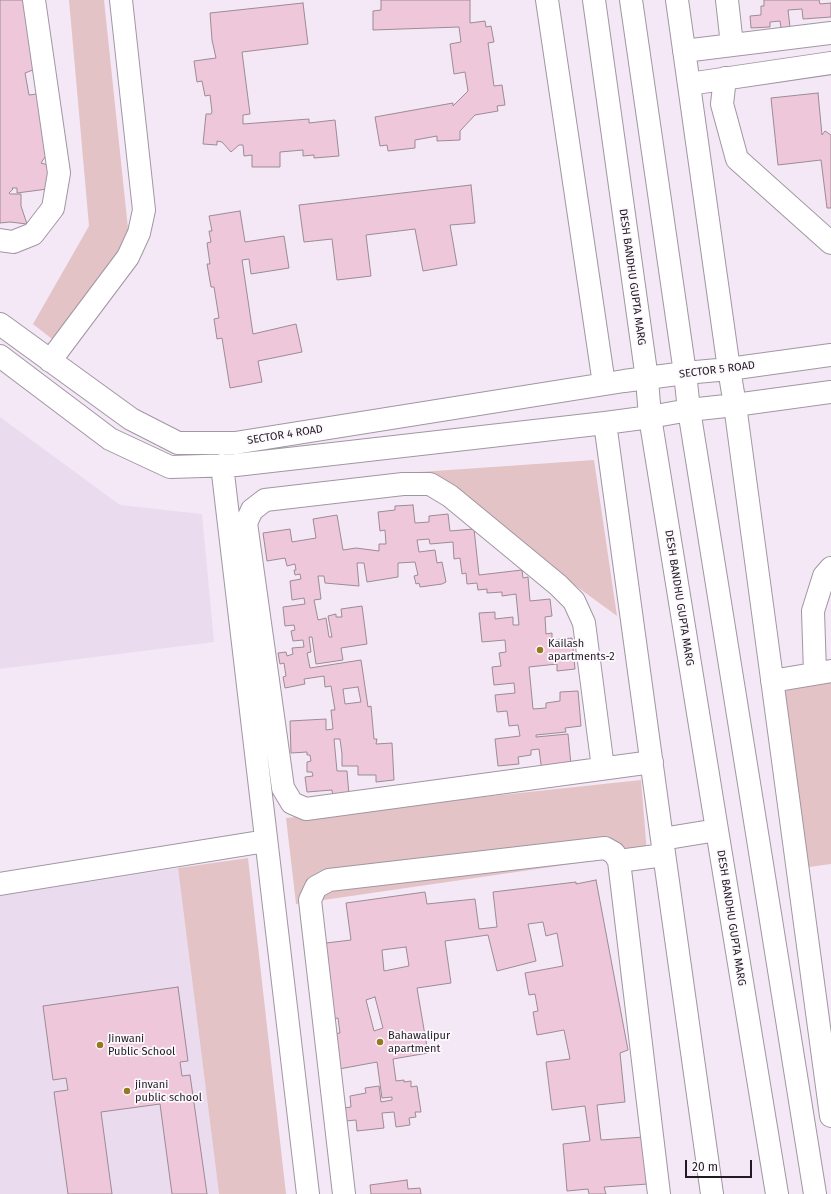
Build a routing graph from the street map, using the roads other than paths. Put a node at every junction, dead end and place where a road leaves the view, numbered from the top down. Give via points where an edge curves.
1 (34, 0) edge
2 (121, 0) edge
3 (547, 0) edge
4 (594, 0) edge
5 (631, 0) edge
6 (677, 0) edge
7 (727, 0) edge
8 (831, 33) edge
9 (732, 45) junction
10 (684, 51) junction
11 (831, 63) edge
12 (725, 78) junction
13 (690, 84) junction
14 (0, 240) edge
15 (831, 242) edge
16 (0, 324) edge
17 (831, 355) edge
18 (0, 356) edge
19 (50, 361) junction
20 (729, 369) junction
21 (685, 373) junction
22 (646, 378) junction
23 (604, 384) junction
24 (831, 392) edge
25 (735, 405) junction
26 (689, 410) junction
27 (650, 417) junction
28 (606, 423) junction
29 (222, 465) junction
30 (831, 568) edge
31 (823, 672) edge
32 (772, 681) junction
33 (652, 762) junction
34 (603, 768) junction
35 (716, 830) junction
36 (266, 841) junction
37 (663, 847) junction
38 (619, 861) junction
39 (0, 884) edge
40 (828, 1075) edge
41 (796, 1080) junction
42 (831, 1113) edge
43 (802, 1118) junction
44 (308, 1194) edge
45 (344, 1194) edge
46 (659, 1194) edge
47 (712, 1194) edge
48 (777, 1194) edge
49 (815, 1194) edge

1 - 14 street via 59,173 53,208 33,234 13,242
2 - 19 street via 144,210 139,233 128,257
3 - 23 street
4 - 22 street, DESH BANDHU GUPTA MARG
5 - 21 street
6 - 10 street
7 - 9 street
8 - 9 street
9 - 10 street
10 - 13 street
11 - 12 street
12 - 13 street
12 - 15 street via 722,104 737,159
13 - 20 street
16 - 19 street, SECTOR 4 ROAD
17 - 20 street, SECTOR 5 ROAD
18 - 29 street, SECTOR 4 ROAD via 110,439 170,467
19 - 23 street, SECTOR 4 ROAD via 130,419 178,443 235,443
20 - 21 street, SECTOR 5 ROAD
20 - 25 street
21 - 22 street, SECTOR 5 ROAD
21 - 26 street
22 - 23 street, SECTOR 5 ROAD
22 - 27 street, DESH BANDHU GUPTA MARG
24 - 25 street
25 - 26 street
25 - 32 street
26 - 27 street
26 - 41 street
27 - 28 street
27 - 35 street, DESH BANDHU GUPTA MARG
28 - 29 street, SECTOR 4 ROAD
28 - 33 street
29 - 36 street
30 - 31 street via 824,576 813,611
31 - 32 street
32 - 40 street
33 - 34 street
33 - 37 street
34 - 34 street via 306,809 292,803 283,788 248,538 246,523 252,510 265,500 403,484 430,484 450,496 574,601 584,623
35 - 37 street
35 - 48 street, DESH BANDHU GUPTA MARG
36 - 39 street
36 - 44 street
37 - 38 street
37 - 47 street
38 - 45 street via 614,853 605,848 329,880 316,887 310,900
38 - 46 street
40 - 41 street
40 - 42 street
41 - 43 street
42 - 43 street
43 - 49 street

